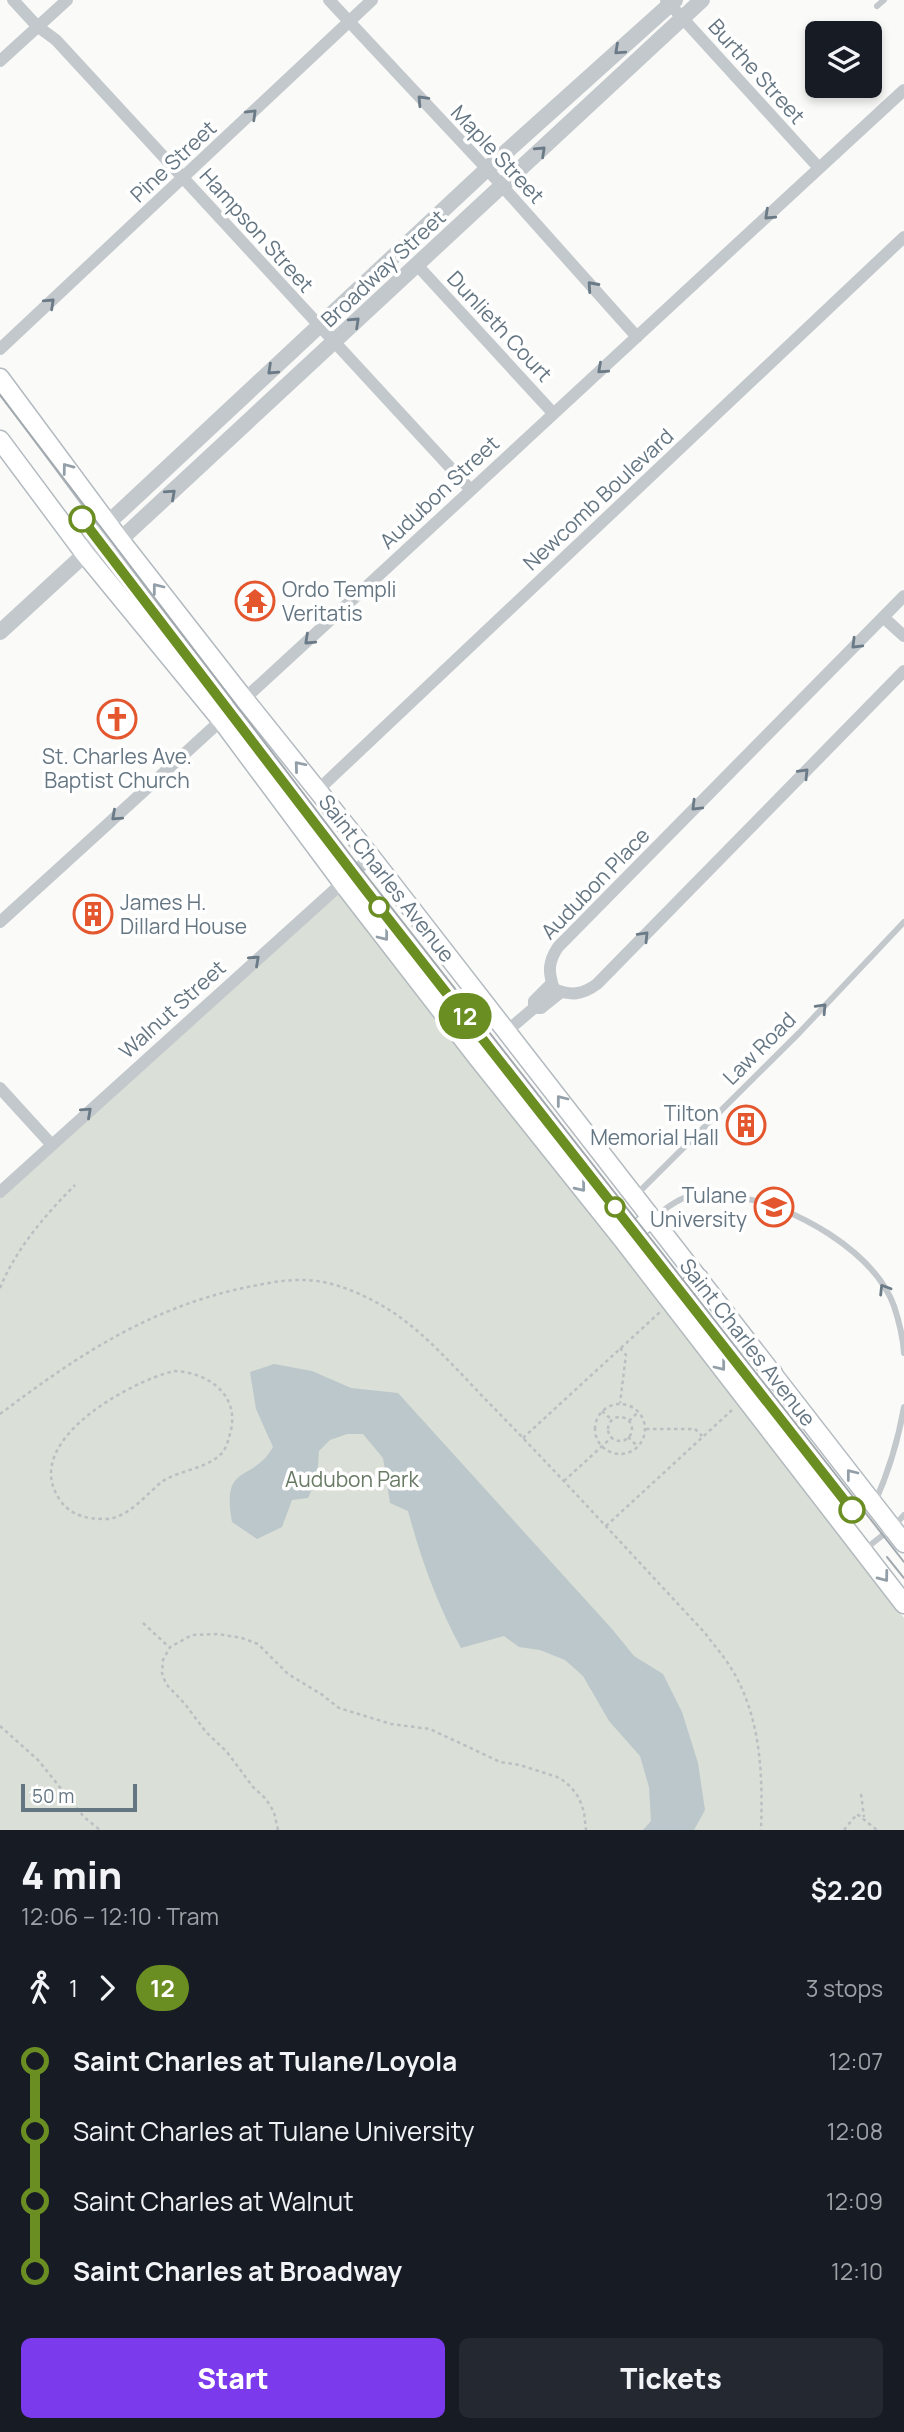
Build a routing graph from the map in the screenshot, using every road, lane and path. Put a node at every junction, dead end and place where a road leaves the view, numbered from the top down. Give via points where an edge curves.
1 (13, 0) edge
2 (67, 0) edge
3 (328, 0) edge
4 (372, 0) edge
5 (702, 0) edge
6 (884, 0) edge
7 (670, 1) edge
8 (877, 6) dead end
9 (682, 18) junction
10 (349, 21) junction
11 (37, 26) junction
12 (0, 61) edge
13 (904, 90) edge
14 (819, 168) junction
15 (487, 169) junction
16 (184, 178) junction
17 (503, 187) junction
18 (904, 237) edge
19 (417, 265) junction
20 (319, 326) junction
21 (637, 337) junction
22 (334, 342) junction
23 (0, 349) edge
24 (0, 378) edge
25 (553, 413) junction
26 (0, 440) edge
27 (470, 489) junction
28 (108, 523) junction
29 (120, 540) junction
30 (85, 554) junction
31 (904, 596) edge
32 (883, 617) junction
33 (0, 632) edge
34 (904, 636) edge
35 (904, 671) edge
36 (244, 701) junction
37 (222, 721) junction
38 (318, 790) junction
39 (371, 857) junction
40 (342, 882) junction
41 (0, 922) edge
42 (904, 922) edge
43 (557, 988) junction
44 (507, 1031) junction
45 (0, 1088) edge
46 (51, 1144) junction
47 (75, 1185) dead end
48 (0, 1192) edge
49 (636, 1195) junction
50 (652, 1218) junction
51 (623, 1240) junction
52 (699, 1278) junction
53 (0, 1288) edge
54 (671, 1302) junction
55 (620, 1348) junction
56 (904, 1353) edge
57 (773, 1373) junction
58 (745, 1398) junction
59 (620, 1403) junction
60 (904, 1407) edge
61 (97, 1409) joint
62 (602, 1411) junction
63 (639, 1411) junction
64 (0, 1414) edge
65 (612, 1420) junction
66 (629, 1421) junction
67 (646, 1429) junction
68 (612, 1437) junction
69 (628, 1437) junction
70 (703, 1437) junction
71 (523, 1438) junction
72 (601, 1447) junction
73 (638, 1447) junction
74 (564, 1481) junction
75 (874, 1504) junction
76 (898, 1521) edge
77 (606, 1526) junction
78 (904, 1543) edge
79 (863, 1551) junction
80 (904, 1604) edge
81 (143, 1623) dead end
82 (170, 1647) junction
83 (0, 1726) edge
84 (861, 1794) dead end
85 (864, 1817) junction
86 (100, 1830) edge
87 (278, 1830) edge
88 (586, 1830) edge
89 (761, 1830) edge
90 (844, 1830) edge
91 (877, 1830) edge

1 - 11 street, Hampson Street
2 - 11 street
3 - 10 street, Maple Street
4 - 10 street, Pine Street
5 - 9 street, Broadway Street
6 - 8 lane
7 - 9 street, Burthe Street
7 -> 15 street, Broadway Street
9 - 14 street, Burthe Street
17 -> 9 street, Broadway Street
15 -> 10 street, Maple Street
16 -> 10 street, Pine Street
11 - 12 street
11 - 16 street, Hampson Street via 56,40
13 - 14 street, Audubon Street
14 -> 21 street, Audubon Street
15 - 17 street, Maple Street
15 - 20 street, Broadway Street
16 - 20 street, Hampson Street
23 -> 16 street, Pine Street
17 - 19 street, Broadway Street
21 -> 17 street, Maple Street
18 - 38 street, Newcomb Boulevard
22 -> 19 street, Broadway Street
19 - 25 street, Dunlieth Court
20 - 22 street, Hampson Street
20 -> 28 street, Broadway Street
21 -> 25 street, Audubon Street
22 - 27 street, Hampson Street
29 -> 22 street, Broadway Street
28 -> 24 main road, Saint Charles Avenue
25 - 27 street, Audubon Street
26 - 30 main road, Saint Charles Avenue
27 -> 36 street, Audubon Street
28 - 29 main road, Saint Charles Avenue
28 - 30 street, Broadway Street
29 - 30 street, Broadway Street
36 -> 29 main road, Saint Charles Avenue
30 - 33 street, Broadway Street
30 - 37 main road, Saint Charles Avenue
31 - 32 street, Audubon Place
32 - 34 street
32 -> 43 street, Audubon Place via 558,947 549,964
43 -> 35 street via 578,994 597,984
36 - 37 street, Audubon Street
38 -> 36 main road, Saint Charles Avenue
37 - 40 main road, Saint Charles Avenue
37 -> 41 street, Audubon Street
38 - 39 main road, Saint Charles Avenue
39 - 40 street, Walnut Street
39 - 44 main road, Saint Charles Avenue
46 -> 40 street, Walnut Street
40 -> 51 main road, Saint Charles Avenue
49 -> 42 lane, Law Road
43 - 44 street via 534,1001 534,1007
49 -> 44 main road, Saint Charles Avenue
45 - 46 street
46 - 48 street, Walnut Street
47 - 53 path via 46,1215
49 - 50 main road, Saint Charles Avenue
50 - 51 main road
50 - 52 main road, Saint Charles Avenue
56 -> 50 lane via 893,1304 877,1278 824,1230 772,1205 728,1196 684,1198
51 - 54 main road, Saint Charles Avenue
52 - 54 main road
52 - 57 main road, Saint Charles Avenue
54 - 55 path
54 -> 58 main road, Saint Charles Avenue
55 - 59 path via 626,1355
55 - 71 path
57 - 58 main road
75 -> 57 main road, Saint Charles Avenue
58 - 70 path
58 - 79 main road, Saint Charles Avenue
59 - 62 path
59 - 63 path
60 - 75 lane via 898,1441
61 - 61 path via 72,1428 54,1452 51,1476 67,1511 87,1518 110,1519 134,1508 165,1480 221,1454 233,1420 223,1391 191,1372 155,1376
62 - 65 path
62 - 72 path via 594,1429
63 - 66 path
63 - 67 path
64 - 71 path via 106,1340 162,1313 222,1293 307,1280 350,1290 393,1312 422,1335
65 - 66 path
65 - 68 path via 608,1429
66 - 69 path
67 - 70 path via 695,1429
67 - 73 path
68 - 69 path
68 - 72 path
69 - 73 path
70 - 77 path
71 - 74 path
72 - 73 path via 620,1455
72 - 74 path
74 - 77 path
75 - 76 main road, Saint Charles Avenue
76 - 78 main road, Saint Charles Avenue
76 - 79 lane
77 - 89 path via 705,1633 749,1704 758,1739
79 -> 80 main road, Saint Charles Avenue
81 - 82 path
82 - 87 path via 163,1660 166,1684 266,1799
82 - 88 path via 192,1635 218,1634 258,1644 288,1674 339,1709 430,1729 500,1762 559,1778 579,1798
83 - 86 path via 38,1760
84 - 85 path
85 - 90 path via 857,1814
85 - 91 path

